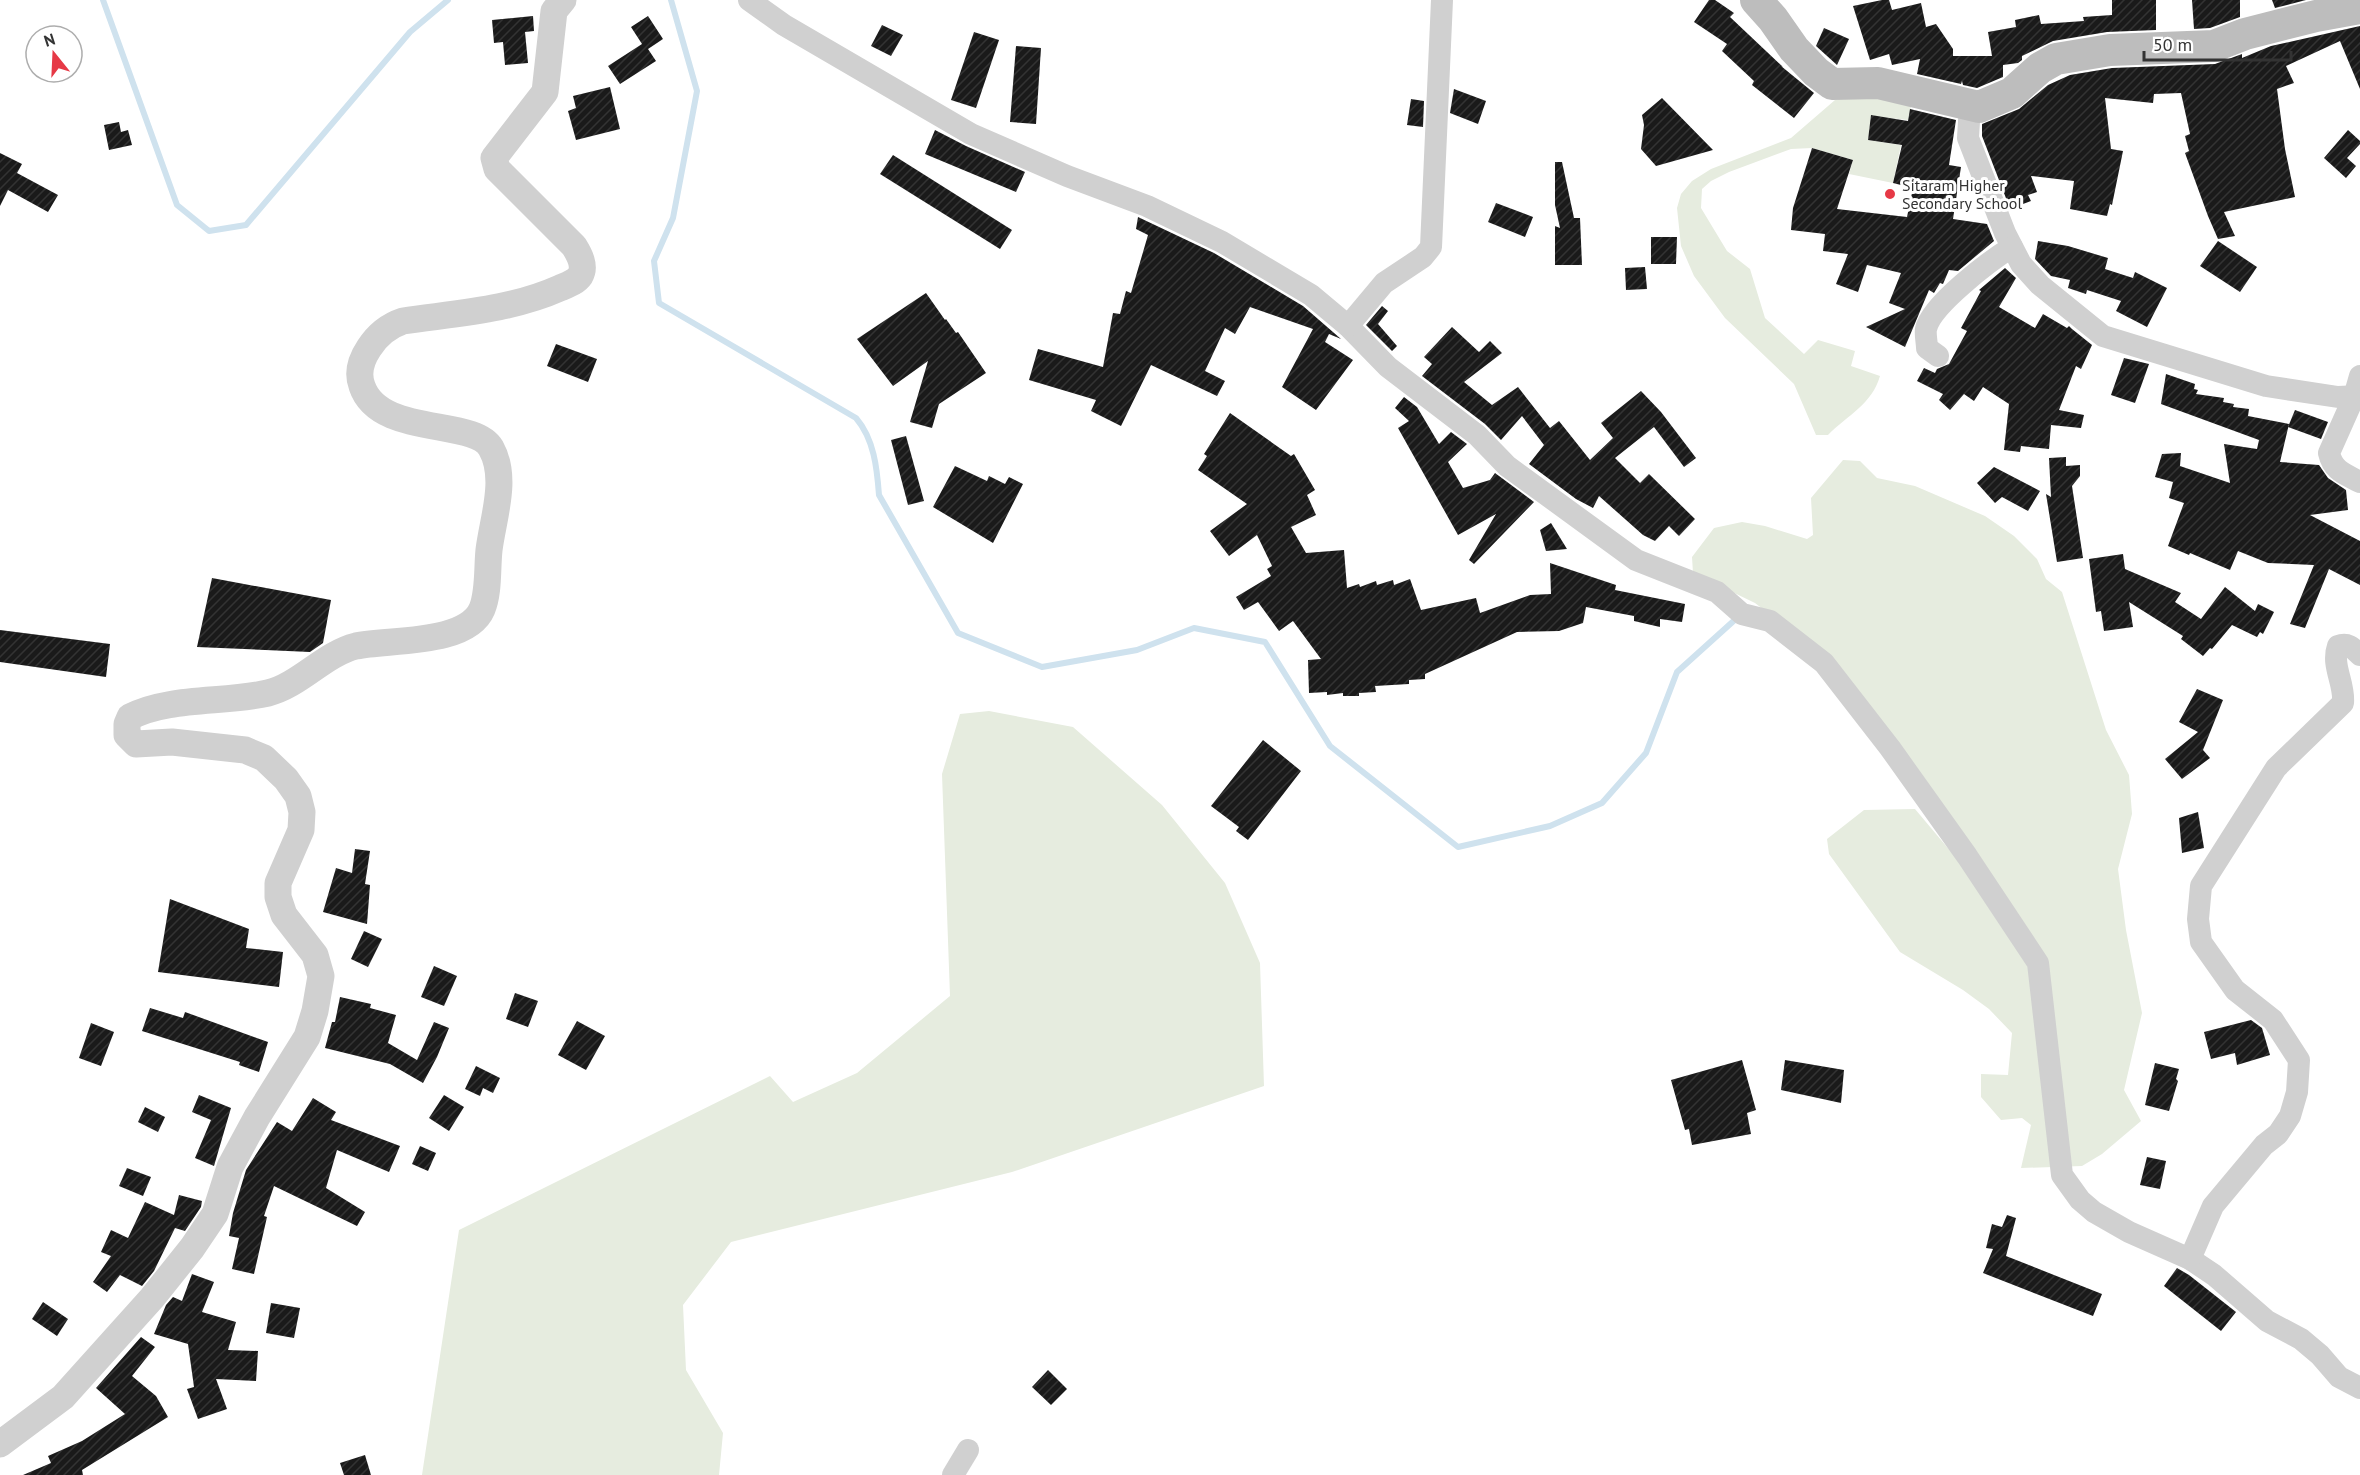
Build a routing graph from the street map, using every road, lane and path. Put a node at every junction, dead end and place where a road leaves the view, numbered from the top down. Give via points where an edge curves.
1 (563, 0) edge
2 (749, 0) edge
3 (1442, 0) edge
4 (1756, 0) edge
5 (2360, 8) edge
6 (1970, 105) junction
7 (2012, 247) junction
8 (1347, 327) junction
9 (1938, 356) dead end
10 (2358, 390) edge
11 (2360, 482) edge
12 (2360, 655) edge
13 (2190, 1258) junction
14 (2360, 1388) edge
15 (0, 1444) edge
16 (968, 1450) dead end
17 (953, 1475) edge

1 - 15 street via 555,11 545,92 494,158 496,169 574,246 581,258 580,276 543,295 508,306 389,326 363,356 359,375 368,402 385,412 480,437 490,446 497,464 498,499 482,611 463,629 428,638 355,646 269,693 165,705 130,717 128,735 136,744 172,742 245,750 264,758 298,796 301,830 278,883 278,897 284,915 315,955 321,976 315,1011 307,1036 230,1167 215,1214 192,1248 63,1397
2 - 8 street via 784,25 970,134 1147,206 1222,242 1311,295
3 - 8 street via 1431,247 1423,257 1384,283
4 - 6 main road via 1794,49 1832,84 1878,83
5 - 6 main road via 2245,34 2214,46 2109,50 2056,59 2012,93 1978,107
6 - 7 street via 1968,138
7 - 9 street via 1972,275 1926,327 1927,348
7 - 10 street via 2040,285 2103,336 2266,386 2337,397
8 - 13 street via 1388,367 1477,435 1507,466 1636,560 1717,592 1742,614 1770,621 1824,663 1890,748 2038,963 2062,1175 2094,1212
10 - 11 street via 2329,453 2336,470
12 - 13 street via 2350,645 2338,646 2335,654 2343,703 2276,768 2201,886 2201,942 2235,990 2273,1020 2299,1060 2297,1092 2290,1116 2213,1206
13 - 14 street via 2267,1321 2303,1341 2339,1377
16 - 17 street

